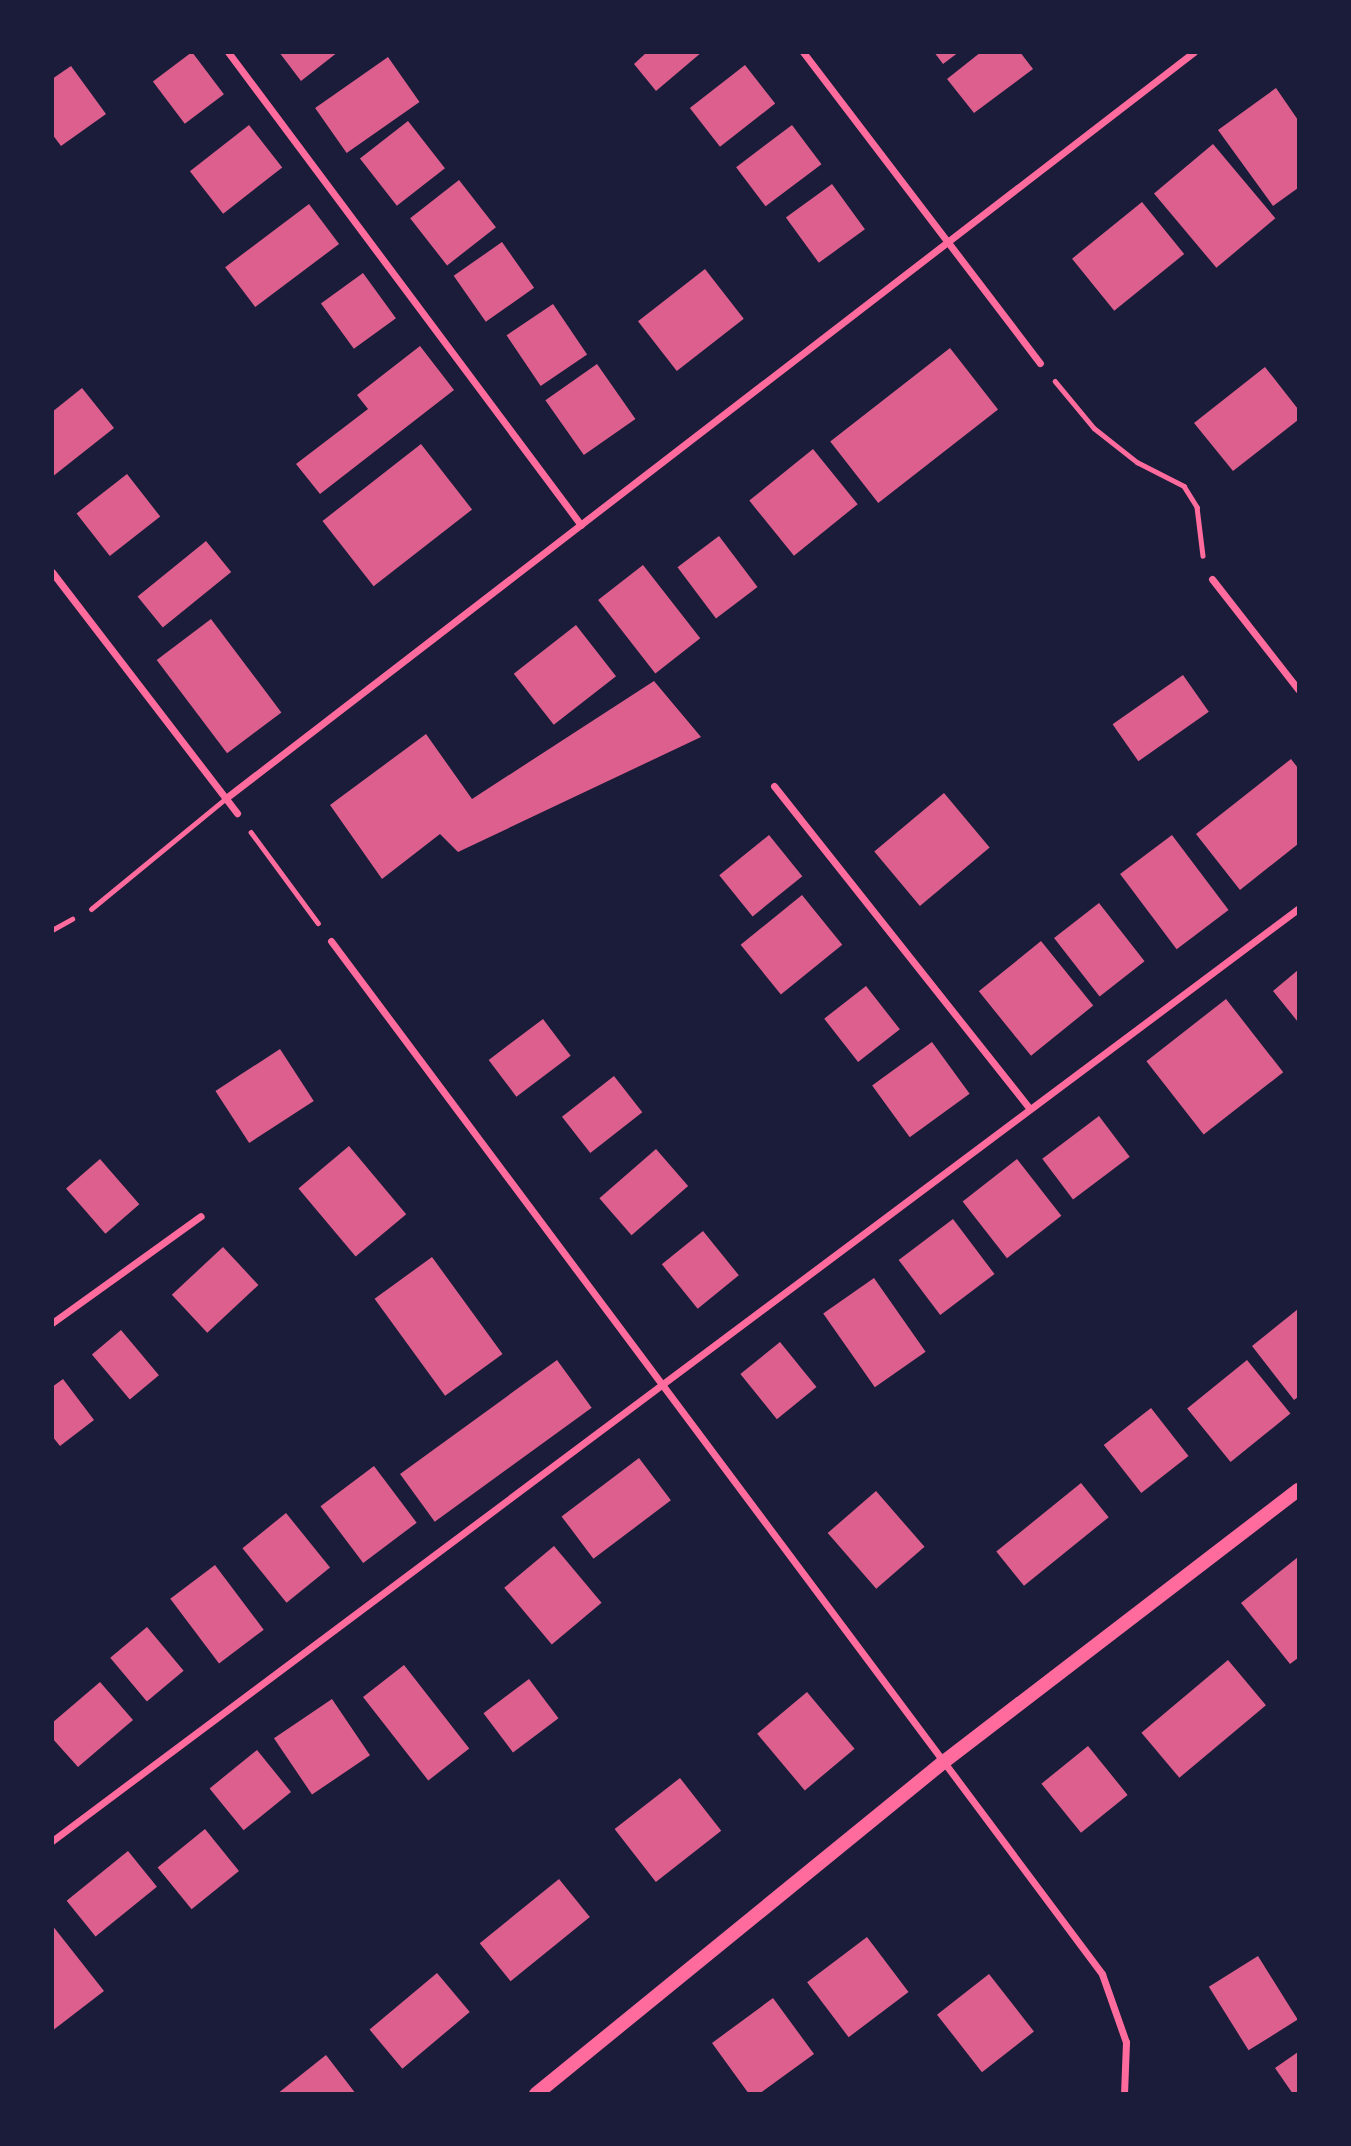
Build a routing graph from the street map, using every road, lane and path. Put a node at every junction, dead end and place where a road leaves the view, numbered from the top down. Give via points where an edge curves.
1 (228, 52) edge
2 (803, 52) edge
3 (1195, 52) edge
4 (946, 243) junction
5 (1040, 363) joint
6 (581, 525) junction
7 (1204, 566) dead end
8 (52, 572) edge
9 (1212, 579) dead end
10 (1298, 689) edge
11 (774, 786) dead end
12 (226, 798) junction
13 (237, 813) joint
14 (91, 909) dead end
15 (1298, 909) edge
16 (331, 941) joint
17 (1029, 1108) junction
18 (201, 1216) dead end
19 (52, 1323) edge
20 (662, 1380) junction
21 (1298, 1490) edge
22 (941, 1764) junction
23 (52, 1841) edge
24 (536, 2094) edge
25 (1124, 2094) edge

1 - 6 street
2 - 4 street
3 - 4 street
4 - 5 street
4 - 6 street
5 - 7 path via 1094,428 1137,462 1184,486 1198,508
6 - 12 street
8 - 12 street
9 - 10 street
11 - 17 street
12 - 13 street
12 - 14 lane
13 - 16 path
15 - 17 street
16 - 20 street
17 - 20 street
18 - 19 street
20 - 22 street
20 - 23 street
21 - 22 main road
22 - 24 main road
22 - 25 street via 1077,1941 1119,2010

